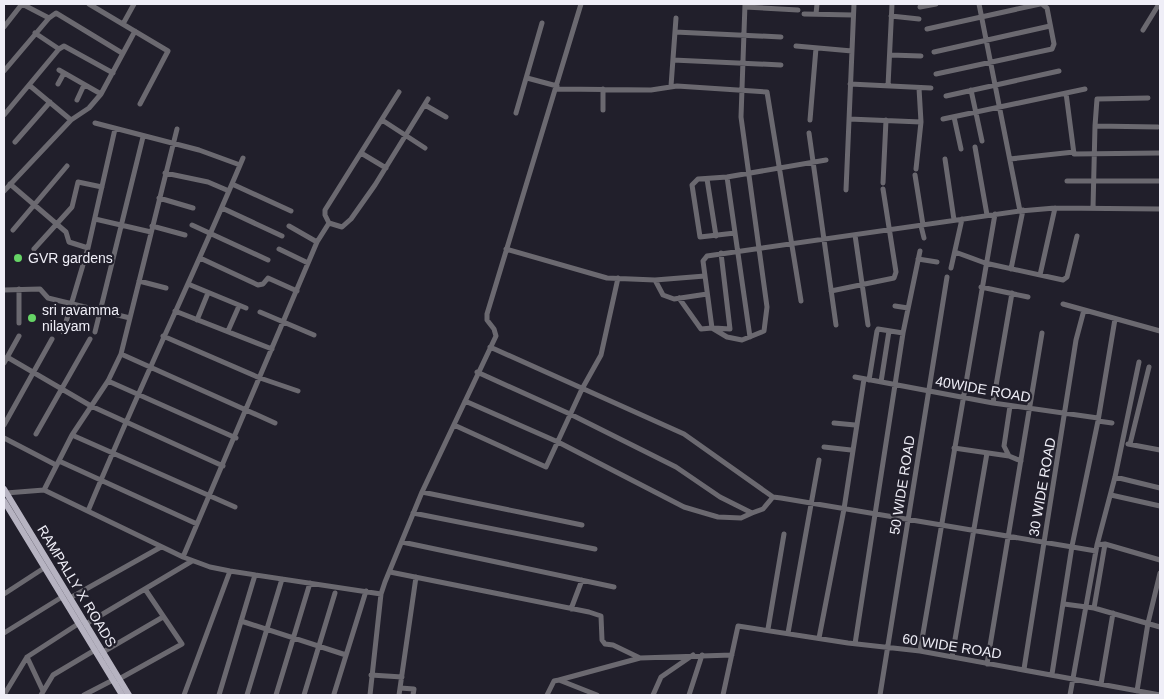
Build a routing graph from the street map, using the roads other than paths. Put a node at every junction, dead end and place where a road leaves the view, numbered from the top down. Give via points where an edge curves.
1 (22, 4) edge
2 (89, 4) edge
3 (102, 4) edge
4 (134, 4) edge
5 (581, 4) edge
6 (817, 4) edge
7 (854, 4) edge
8 (892, 4) edge
9 (936, 4) edge
10 (979, 4) edge
11 (1041, 4) edge
12 (1159, 4) edge
13 (745, 6) edge
14 (920, 7) dead end
15 (98, 9) junction
16 (798, 10) dead end
17 (804, 14) dead end
18 (816, 14) junction
19 (854, 16) junction
20 (891, 16) junction
21 (982, 17) junction
22 (49, 18) junction
23 (676, 18) dead end
24 (919, 19) dead end
25 (542, 23) dead end
26 (123, 24) junction
27 (1050, 26) junction
28 (4, 27) edge
29 (927, 29) dead end
30 (1143, 30) dead end
31 (135, 31) junction
32 (675, 32) junction
33 (35, 33) junction
34 (744, 36) junction
35 (781, 37) dead end
36 (986, 40) junction
37 (796, 46) dead end
38 (816, 48) junction
39 (59, 49) junction
40 (852, 51) junction
41 (934, 52) dead end
42 (122, 53) junction
43 (890, 55) junction
44 (921, 56) dead end
45 (673, 60) junction
46 (742, 63) junction
47 (991, 63) junction
48 (781, 65) dead end
49 (59, 70) dead end
50 (1059, 70) dead end
51 (4, 71) edge
52 (113, 73) junction
53 (64, 74) junction
54 (936, 74) dead end
55 (527, 78) junction
56 (58, 84) dead end
57 (850, 84) junction
58 (996, 84) junction
59 (29, 85) junction
60 (84, 85) junction
61 (671, 86) junction
62 (888, 86) junction
63 (557, 88) junction
64 (920, 88) junction
65 (931, 88) dead end
66 (603, 89) junction
67 (1085, 89) dead end
68 (741, 90) junction
69 (971, 90) junction
70 (399, 92) dead end
71 (1066, 93) junction
72 (101, 94) junction
73 (946, 96) dead end
74 (1148, 98) dead end
75 (77, 100) dead end
76 (50, 102) junction
77 (140, 104) dead end
78 (1000, 107) junction
79 (603, 110) dead end
80 (976, 112) junction
81 (516, 113) dead end
82 (4, 115) edge
83 (446, 117) dead end
84 (954, 117) junction
85 (849, 118) junction
86 (943, 118) dead end
87 (71, 120) junction
88 (382, 120) junction
89 (810, 120) dead end
90 (886, 120) junction
91 (921, 122) junction
92 (95, 123) dead end
93 (1095, 126) junction
94 (1158, 126) dead end
95 (115, 129) junction
96 (178, 129) dead end
97 (809, 133) dead end
98 (406, 135) junction
99 (143, 137) junction
100 (982, 141) dead end
101 (15, 142) dead end
102 (173, 144) junction
103 (975, 146) dead end
104 (425, 148) dead end
105 (961, 149) dead end
106 (1074, 152) junction
107 (361, 153) junction
108 (1160, 153) edge
109 (1095, 154) junction
110 (243, 158) dead end
111 (945, 159) dead end
112 (826, 160) dead end
113 (1010, 160) junction
114 (814, 162) junction
115 (240, 165) junction
116 (67, 166) dead end
117 (780, 167) junction
118 (386, 168) junction
119 (749, 172) junction
120 (165, 173) junction
121 (727, 177) junction
122 (707, 179) junction
123 (1095, 180) junction
124 (1066, 181) dead end
125 (1160, 181) edge
126 (10, 184) junction
127 (232, 184) junction
128 (102, 187) junction
129 (846, 190) dead end
130 (4, 191) edge
131 (229, 191) junction
132 (159, 198) junction
133 (34, 205) junction
134 (192, 208) dead end
135 (222, 208) junction
136 (1055, 208) junction
137 (1093, 208) junction
138 (1160, 209) edge
139 (1022, 210) junction
140 (291, 211) dead end
141 (995, 214) junction
142 (987, 215) junction
143 (95, 219) junction
144 (962, 219) junction
145 (954, 220) junction
146 (330, 223) junction
147 (56, 224) junction
148 (192, 225) dead end
149 (922, 225) junction
150 (121, 226) junction
151 (289, 226) dead end
152 (151, 229) junction
153 (12, 230) dead end
154 (889, 230) junction
155 (211, 234) junction
156 (735, 234) junction
157 (185, 235) dead end
158 (855, 235) junction
159 (282, 236) dead end
160 (716, 236) junction
161 (1077, 236) dead end
162 (924, 238) dead end
163 (823, 240) junction
164 (317, 242) junction
165 (792, 243) junction
166 (88, 248) junction
167 (506, 248) junction
168 (760, 248) junction
169 (34, 249) dead end
170 (279, 249) dead end
171 (737, 251) junction
172 (920, 251) dead end
173 (955, 252) junction
174 (721, 253) junction
175 (200, 258) junction
176 (918, 259) junction
177 (268, 260) dead end
178 (937, 262) dead end
179 (308, 263) junction
180 (985, 263) junction
181 (951, 268) dead end
182 (1011, 269) junction
183 (1040, 275) junction
184 (705, 276) junction
185 (947, 277) dead end
186 (618, 278) junction
187 (655, 280) junction
188 (139, 281) junction
189 (188, 284) junction
190 (863, 286) junction
191 (981, 287) junction
192 (166, 288) dead end
193 (19, 289) junction
194 (4, 290) edge
195 (296, 291) junction
196 (831, 291) junction
197 (208, 293) junction
198 (1012, 293) junction
199 (707, 294) junction
200 (1028, 297) dead end
201 (680, 298) junction
202 (801, 301) dead end
203 (1063, 304) dead end
204 (72, 305) junction
205 (239, 306) junction
206 (895, 306) dead end
207 (246, 308) dead end
208 (908, 308) junction
209 (1084, 310) junction
210 (100, 311) junction
211 (175, 312) junction
212 (260, 312) dead end
213 (130, 318) junction
214 (1115, 319) junction
215 (197, 320) junction
216 (284, 322) junction
217 (19, 323) dead end
218 (836, 325) dead end
219 (868, 325) dead end
220 (712, 328) junction
221 (228, 331) junction
222 (889, 331) junction
223 (1160, 331) edge
224 (63, 332) dead end
225 (96, 332) dead end
226 (903, 333) junction
227 (1042, 333) dead end
228 (314, 335) dead end
229 (19, 336) dead end
230 (164, 336) junction
231 (750, 337) junction
232 (52, 339) dead end
233 (90, 339) dead end
234 (490, 347) junction
235 (272, 349) junction
236 (121, 354) junction
237 (7, 357) junction
238 (1139, 362) dead end
239 (4, 363) edge
240 (150, 366) junction
241 (1149, 367) dead end
242 (34, 372) junction
243 (477, 372) junction
244 (855, 377) dead end
245 (260, 378) junction
246 (867, 380) junction
247 (108, 381) junction
248 (881, 382) junction
249 (895, 386) junction
250 (61, 388) junction
251 (582, 389) junction
252 (928, 390) junction
253 (298, 391) dead end
254 (138, 394) junction
255 (963, 396) junction
256 (465, 401) junction
257 (994, 403) junction
258 (91, 406) junction
259 (1010, 406) junction
260 (247, 409) junction
261 (1030, 409) junction
262 (570, 414) junction
263 (1066, 414) junction
264 (1098, 419) junction
265 (126, 422) junction
266 (834, 422) dead end
267 (274, 423) dead end
268 (1112, 423) dead end
269 (4, 425) edge
270 (454, 425) junction
271 (855, 425) junction
272 (36, 434) dead end
273 (72, 435) junction
274 (4, 438) edge
275 (236, 438) junction
276 (558, 442) junction
277 (1123, 443) junction
278 (1130, 444) junction
279 (824, 446) dead end
280 (954, 448) junction
281 (851, 450) junction
282 (1160, 450) edge
283 (112, 452) junction
284 (987, 453) junction
285 (1009, 456) junction
286 (820, 460) dead end
287 (1021, 461) junction
288 (57, 463) junction
289 (223, 466) junction
290 (1116, 477) junction
291 (101, 481) junction
292 (1160, 488) edge
293 (44, 490) junction
294 (5, 491) edge
295 (422, 492) junction
296 (210, 494) junction
297 (1111, 495) junction
298 (773, 497) junction
299 (4, 501) edge
300 (811, 505) junction
301 (1160, 506) edge
302 (235, 507) dead end
303 (844, 509) junction
304 (88, 511) junction
305 (413, 513) junction
306 (752, 513) junction
307 (876, 515) junction
308 (908, 521) junction
309 (197, 524) junction
310 (582, 525) dead end
311 (941, 526) junction
312 (974, 530) junction
313 (784, 534) dead end
314 (1008, 536) junction
315 (402, 542) junction
316 (1044, 542) junction
317 (1105, 544) junction
318 (1072, 546) junction
319 (161, 547) junction
320 (1097, 548) junction
321 (595, 549) dead end
322 (183, 557) junction
323 (1160, 560) edge
324 (192, 561) junction
325 (44, 568) junction
326 (230, 571) junction
327 (390, 572) junction
328 (1160, 573) edge
329 (255, 574) junction
330 (416, 577) junction
331 (282, 579) junction
332 (582, 580) junction
333 (310, 583) junction
334 (614, 587) dead end
335 (145, 589) junction
336 (366, 591) junction
337 (335, 593) dead end
338 (4, 594) edge
339 (381, 594) junction
340 (62, 597) junction
341 (70, 598) junction
342 (1064, 604) junction
343 (1094, 608) junction
344 (570, 609) junction
345 (1086, 609) junction
346 (1113, 614) junction
347 (163, 617) junction
348 (241, 621) junction
349 (1148, 623) junction
350 (78, 624) junction
351 (86, 624) junction
352 (1160, 626) edge
353 (267, 629) junction
354 (768, 629) junction
355 (788, 632) junction
356 (4, 633) edge
357 (293, 638) junction
358 (819, 638) junction
359 (855, 644) junction
360 (319, 646) junction
361 (888, 647) junction
362 (95, 650) junction
363 (920, 651) junction
364 (103, 652) junction
365 (346, 655) junction
366 (693, 655) junction
367 (702, 655) junction
368 (732, 655) junction
369 (27, 657) junction
370 (952, 657) junction
371 (640, 658) junction
372 (987, 664) junction
373 (1024, 669) junction
374 (1052, 674) junction
375 (371, 675) junction
376 (402, 677) junction
377 (1073, 679) junction
378 (116, 680) junction
379 (559, 680) junction
380 (1101, 684) junction
381 (400, 688) junction
382 (1137, 691) junction
383 (5, 692) edge
384 (42, 693) edge
385 (334, 694) dead end
386 (84, 695) edge
387 (122, 695) edge
388 (129, 695) edge
389 (184, 695) edge
390 (219, 695) edge
391 (247, 695) edge
392 (276, 695) edge
393 (304, 695) edge
394 (370, 695) edge
395 (399, 695) edge
396 (413, 695) edge
397 (547, 695) edge
398 (594, 695) edge
399 (653, 695) edge
400 (689, 695) edge
401 (723, 695) edge
402 (880, 695) edge
403 (1070, 695) edge
404 (1160, 695) edge

1 - 22 street
1 - 28 street
2 - 15 street
3 - 15 street
4 - 26 street
5 - 63 street
6 - 18 street
7 - 19 street
8 - 20 street
9 - 14 street
10 - 21 street
11 - 21 street
11 - 27 street via 1047,8
12 - 30 street
13 - 16 street
13 - 34 street
15 - 26 street
17 - 18 street
18 - 19 street
19 - 40 street
20 - 24 street
20 - 43 street
21 - 29 street
21 - 36 street
22 - 33 street
22 - 42 street via 56,13
23 - 32 street
25 - 55 street
26 - 31 street
27 - 36 street
27 - 47 street via 1052,49
31 - 42 street
31 - 77 street via 168,51
32 - 34 street
32 - 45 street
33 - 39 street
33 - 51 street
34 - 35 street
34 - 46 street
36 - 41 street
36 - 47 street
37 - 38 street
38 - 40 street
38 - 89 street
39 - 52 street via 64,46
39 - 59 street
40 - 57 street
42 - 52 street
43 - 44 street
43 - 62 street
45 - 46 street
45 - 61 street
46 - 48 street
46 - 68 street
47 - 54 street
47 - 58 street
49 - 53 street
50 - 58 street
52 - 72 street
53 - 56 street
53 - 60 street
55 - 63 street
55 - 81 street
57 - 62 street
57 - 85 street
58 - 69 street
58 - 78 street
59 - 76 street
59 - 82 street
60 - 72 street
60 - 75 street
61 - 66 street via 651,90
61 - 68 street
62 - 64 street
63 - 66 street
63 - 167 street
64 - 65 street
64 - 91 street
66 - 79 street
67 - 71 street
68 - 117 street via 767,92
68 - 119 street via 741,117
69 - 73 street
69 - 80 street
70 - 88 street
71 - 78 street
71 - 106 street
72 - 87 street via 89,108
74 - 93 street via 1097,100
76 - 87 street
76 - 101 street
78 - 80 street
78 - 113 street
80 - 84 street
80 - 100 street
83 - 98 street via 426,102
84 - 86 street
84 - 105 street
85 - 90 street
85 - 129 street
87 - 126 street
88 - 98 street
88 - 107 street
90 - 91 street
90 - 154 street via 883,186
91 - 149 street via 915,172
92 - 95 street
93 - 94 street
93 - 109 street
95 - 99 street
95 - 128 street
96 - 102 street
97 - 114 street
98 - 104 street
98 - 118 street
99 - 102 street
99 - 150 street
102 - 115 street
102 - 120 street
103 - 142 street
106 - 109 street
106 - 113 street
107 - 118 street
107 - 146 street via 325,210
108 - 109 street
109 - 123 street
110 - 115 street
111 - 145 street
112 - 114 street
113 - 139 street
114 - 117 street
114 - 163 street
115 - 127 street
116 - 133 street
117 - 119 street
117 - 165 street
118 - 146 street via 348,222 342,227
119 - 121 street
119 - 168 street
120 - 131 street via 208,182
120 - 132 street
121 - 122 street
121 - 156 street
122 - 160 street
122 - 160 street via 692,185 699,235 702,238
123 - 124 street
123 - 125 street
123 - 137 street
126 - 130 street
126 - 133 street
127 - 131 street
127 - 140 street
128 - 143 street
128 - 147 street via 78,182 72,206
131 - 135 street
132 - 134 street
132 - 152 street
133 - 147 street
133 - 153 street
135 - 155 street
135 - 159 street
136 - 137 street
136 - 139 street
136 - 183 street
137 - 138 street
139 - 141 street
139 - 182 street
141 - 142 street
141 - 180 street
142 - 144 street
143 - 150 street
143 - 166 street
144 - 145 street
144 - 173 street
145 - 149 street
146 - 164 street
147 - 166 street via 66,232 69,242
147 - 169 street
148 - 155 street
149 - 154 street
149 - 162 street
150 - 152 street
150 - 210 street
151 - 164 street
152 - 157 street
152 - 188 street
154 - 158 street
154 - 190 street via 896,272 894,278
155 - 175 street
155 - 177 street
156 - 160 street
156 - 171 street
158 - 163 street
158 - 190 street
161 - 183 street via 1065,280
163 - 165 street
163 - 196 street
164 - 179 street
165 - 168 street
165 - 202 street
166 - 204 street
167 - 186 street via 583,272
167 - 234 street via 487,314 496,336
168 - 171 street
168 - 231 street via 767,308 764,331
170 - 179 street
171 - 174 street
171 - 231 street
172 - 176 street
173 - 180 street
173 - 181 street
174 - 184 street via 704,257
174 - 220 street via 730,328
175 - 189 street
175 - 195 street via 258,284 263,284 268,278
176 - 178 street
176 - 208 street
179 - 195 street
180 - 182 street
180 - 191 street
182 - 183 street
184 - 187 street
184 - 199 street
185 - 252 street, 50 WIDE ROAD
186 - 187 street
186 - 251 street via 601,355
187 - 201 street via 663,295
188 - 192 street
188 - 213 street
189 - 197 street
189 - 211 street
190 - 196 street
190 - 219 street
191 - 198 street
191 - 255 street
193 - 194 street
193 - 204 street via 40,289 48,298
193 - 217 street
195 - 216 street
196 - 218 street
197 - 205 street
197 - 215 street
198 - 200 street
198 - 257 street
199 - 201 street
199 - 220 street
201 - 220 street via 701,328
203 - 209 street
204 - 210 street
204 - 224 street
205 - 207 street
205 - 221 street
206 - 208 street
208 - 226 street
209 - 214 street
209 - 263 street, 30 WIDE ROAD via 1076,340
210 - 213 street
210 - 225 street
211 - 215 street
211 - 230 street
212 - 216 street
213 - 236 street
214 - 223 street
214 - 264 street
215 - 221 street
216 - 228 street
216 - 235 street
220 - 231 street via 727,337 742,340
221 - 235 street
222 - 226 street
222 - 246 street via 877,331
222 - 248 street
226 - 249 street
227 - 261 street
229 - 237 street
230 - 240 street
230 - 245 street
232 - 242 street
233 - 250 street
234 - 243 street
234 - 251 street
235 - 245 street
236 - 240 street
236 - 247 street
237 - 239 street
237 - 242 street
238 - 277 street
240 - 254 street
240 - 260 street
241 - 278 street
242 - 250 street
242 - 269 street
243 - 256 street
243 - 262 street
244 - 246 street, 40WIDE ROAD
245 - 253 street
245 - 260 street
246 - 248 street, 40WIDE ROAD
246 - 271 street
247 - 254 street
247 - 258 street
248 - 249 street, 40WIDE ROAD
249 - 252 street, 40WIDE ROAD
249 - 307 street
250 - 258 street
250 - 272 street
251 - 262 street
251 - 298 street via 684,434
252 - 255 street, 40WIDE ROAD
252 - 308 street, 50 WIDE ROAD
254 - 265 street
254 - 275 street
255 - 257 street, 40WIDE ROAD
255 - 280 street
256 - 270 street
256 - 276 street
257 - 259 street, 40WIDE ROAD
258 - 265 street
258 - 273 street
259 - 261 street, 40WIDE ROAD
259 - 285 street via 1004,446
260 - 267 street
260 - 275 street
261 - 263 street, 40WIDE ROAD
261 - 287 street
262 - 276 street
262 - 306 street via 676,467 720,497
263 - 264 street, 40WIDE ROAD
263 - 316 street, 30 WIDE ROAD
264 - 268 street, 40WIDE ROAD
264 - 318 street
265 - 283 street
265 - 289 street
266 - 271 street
270 - 276 street via 546,467
270 - 295 street
271 - 281 street
273 - 283 street
273 - 288 street
274 - 288 street
275 - 289 street
276 - 306 street via 684,507 718,516 741,518
277 - 278 street
277 - 290 street
278 - 282 street
279 - 281 street
280 - 284 street
280 - 311 street
281 - 303 street
283 - 291 street
283 - 296 street
284 - 285 street
284 - 312 street
285 - 287 street
286 - 300 street
287 - 314 street
288 - 291 street
288 - 293 street
289 - 296 street
290 - 292 street
290 - 297 street
291 - 304 street
291 - 309 street
293 - 294 street
293 - 304 street
294 - 341 main road, RAMPALLY X ROADS
295 - 305 street
295 - 310 street
296 - 302 street
296 - 309 street
297 - 301 street
297 - 320 street
298 - 300 street
298 - 306 street via 764,509
299 - 325 main road
300 - 303 street
300 - 355 street
303 - 307 street
303 - 358 street
304 - 319 street
305 - 315 street
305 - 321 street
307 - 308 street
307 - 359 street
308 - 311 street
308 - 361 street, 50 WIDE ROAD
309 - 322 street
311 - 312 street
311 - 363 street
312 - 314 street
312 - 370 street
313 - 354 street
314 - 316 street
314 - 372 street
315 - 327 street
315 - 332 street
316 - 318 street
316 - 373 street, 30 WIDE ROAD
317 - 320 street
317 - 323 street
317 - 343 street
318 - 320 street
318 - 342 street
319 - 322 street
319 - 341 street
320 - 345 street
322 - 324 street
324 - 326 street
324 - 335 street
325 - 338 street
325 - 340 main road
326 - 329 street
326 - 389 street
327 - 330 street
327 - 339 street
328 - 349 street
329 - 331 street
329 - 348 street
330 - 344 street
330 - 376 street
331 - 333 street
331 - 353 street
332 - 334 street
332 - 344 street
333 - 336 street
333 - 357 street
335 - 347 street
335 - 351 street
336 - 339 street
336 - 365 street
337 - 360 street
339 - 375 street
340 - 350 main road
340 - 356 street
341 - 351 main road, RAMPALLY X ROADS
342 - 345 street
342 - 374 street
343 - 345 street
343 - 346 street
344 - 371 street via 601,616 605,644
345 - 377 street
346 - 349 street
346 - 380 street
347 - 364 street
347 - 378 street via 182,644
348 - 353 street
348 - 390 street
349 - 352 street
349 - 382 street
350 - 362 main road
350 - 369 street
351 - 364 main road, RAMPALLY X ROADS
353 - 357 street
353 - 391 street
354 - 355 street, 60 WIDE ROAD
354 - 368 street, 60 WIDE ROAD via 738,626
355 - 358 street, 60 WIDE ROAD
357 - 360 street
357 - 392 street
358 - 359 street, 60 WIDE ROAD
359 - 361 street, 60 WIDE ROAD
360 - 365 street
360 - 393 street
361 - 363 street, 60 WIDE ROAD
361 - 402 street, 50 WIDE ROAD
362 - 378 main road
362 - 384 street via 53,675
363 - 370 street, 60 WIDE ROAD
364 - 378 main road, RAMPALLY X ROADS
365 - 385 street
366 - 367 street
366 - 371 street
366 - 399 street via 661,677
367 - 368 street
367 - 400 street
368 - 401 street
369 - 383 street
369 - 384 street
370 - 372 street, 60 WIDE ROAD
371 - 379 street
372 - 373 street, 60 WIDE ROAD
373 - 374 street, 60 WIDE ROAD
374 - 377 street, 60 WIDE ROAD
375 - 376 street
375 - 394 street
376 - 381 street
377 - 380 street, 60 WIDE ROAD
377 - 403 street
378 - 386 street
378 - 387 main road
378 - 388 main road, RAMPALLY X ROADS
379 - 397 street via 554,681
379 - 398 street
380 - 382 street, 60 WIDE ROAD
381 - 395 street
381 - 396 street via 414,689
382 - 404 street, 60 WIDE ROAD

